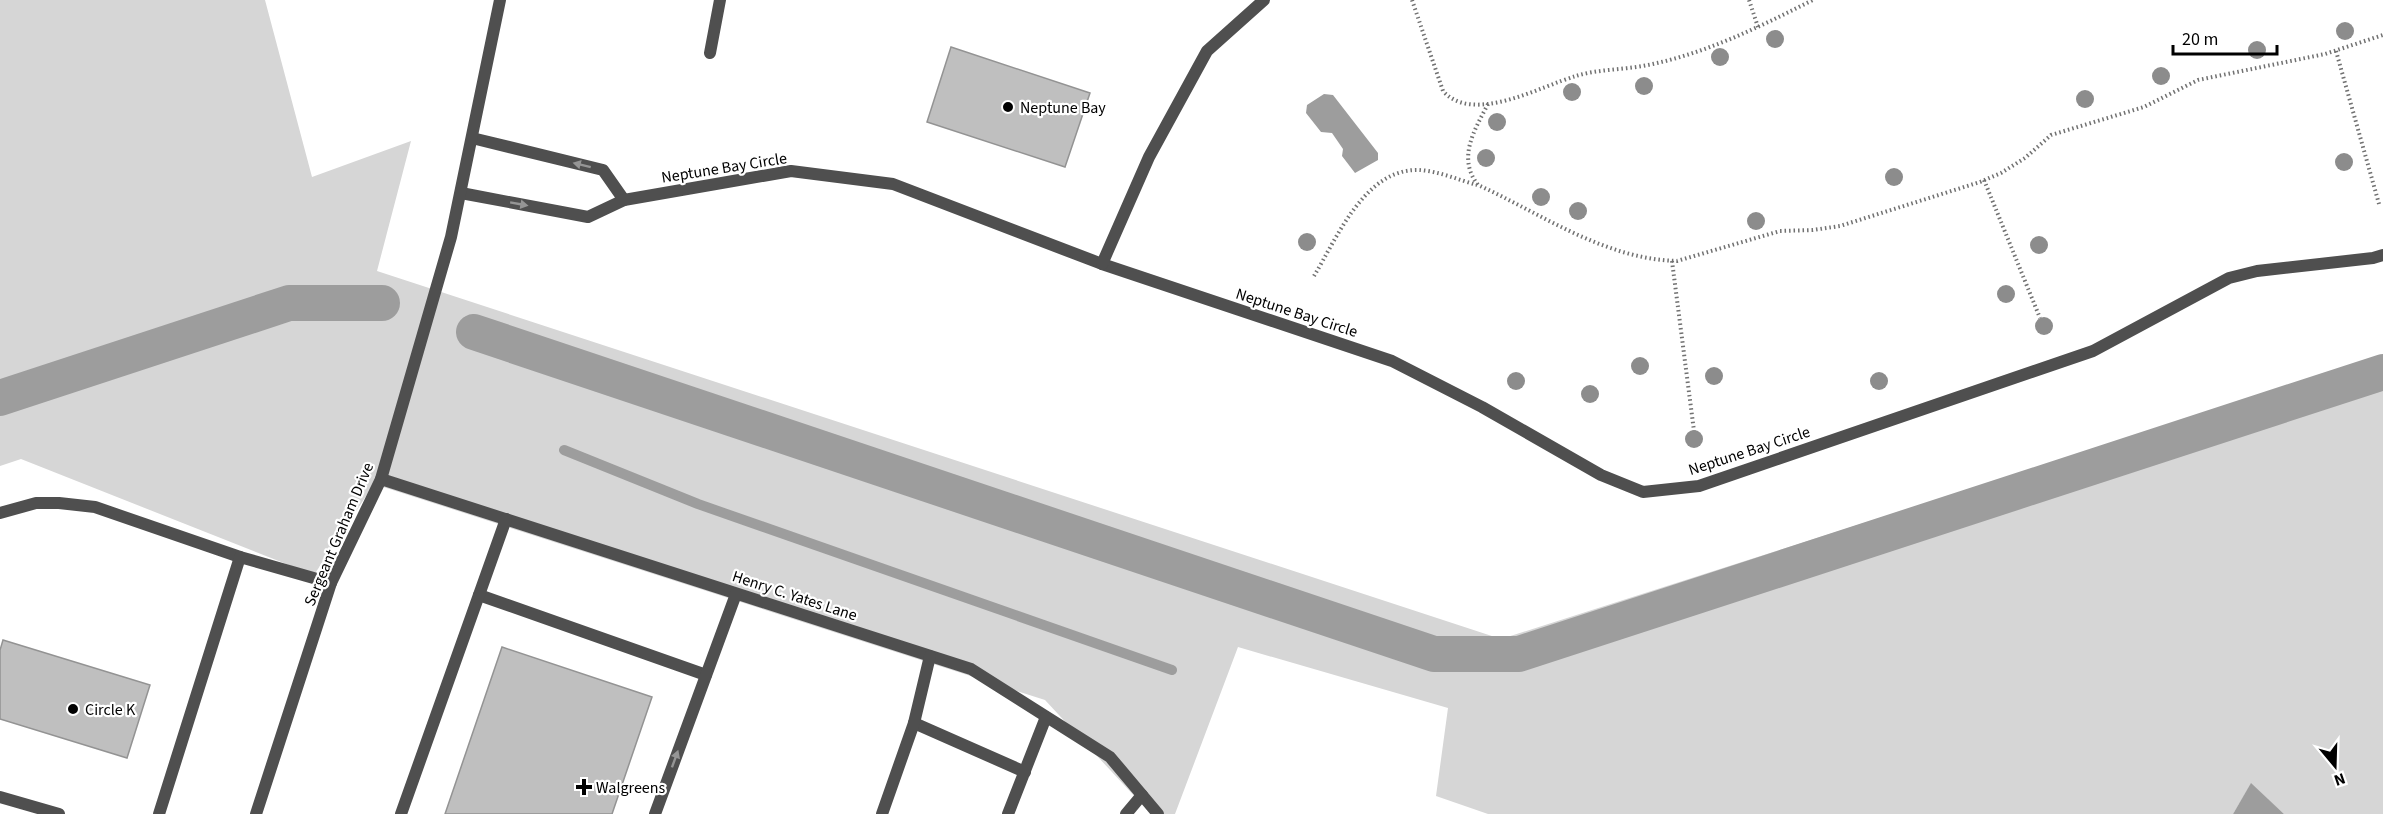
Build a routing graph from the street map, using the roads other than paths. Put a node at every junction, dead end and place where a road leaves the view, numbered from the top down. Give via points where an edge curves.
1 (500, 0) edge
2 (720, 0) edge
3 (1264, 0) edge
4 (710, 53) dead end
5 (472, 138) junction
6 (461, 193) junction
7 (624, 200) junction
8 (2383, 255) edge
9 (1102, 264) junction
10 (381, 479) junction
11 (0, 513) edge
12 (506, 519) junction
13 (240, 557) junction
14 (331, 583) junction
15 (736, 594) junction
16 (480, 595) junction
17 (930, 656) junction
18 (706, 675) junction
19 (1046, 717) junction
20 (914, 723) junction
21 (1025, 771) junction
22 (1142, 795) junction
23 (0, 797) edge
24 (59, 814) edge
25 (159, 814) edge
26 (256, 814) edge
27 (401, 814) edge
28 (655, 814) edge
29 (882, 814) edge
30 (1008, 814) edge
31 (1126, 814) edge
32 (1158, 814) edge

1 - 5 street
2 - 4 street
3 - 9 street via 1207,51 1149,157
5 - 6 street
7 -> 5 street via 603,170
6 -> 7 street, Neptune Bay Circle via 588,217
6 - 10 street, Sergeant Graham Drive
7 - 9 street, Neptune Bay Circle via 791,171 893,184
8 - 9 street, Neptune Bay Circle via 2229,278 2093,351 1699,486 1644,492 1601,475 1392,361
10 - 12 street, Henry C. Yates Lane
10 - 14 street, Sergeant Graham Drive
11 - 13 street via 36,503 95,507
12 - 15 street, Henry C. Yates Lane
12 - 16 street
13 - 14 street
13 - 25 street
14 - 26 street, Sergeant Graham Drive
15 - 17 street, Henry C. Yates Lane
15 - 18 street
16 - 18 street
16 - 27 street
17 - 19 street, Henry C. Yates Lane via 971,669
17 - 20 street
28 -> 18 street
19 - 21 street
19 - 22 street, Henry C. Yates Lane via 1110,757
20 - 21 street
20 - 29 street
21 - 30 street
22 - 31 street
22 - 32 street, Henry C. Yates Lane
23 - 24 street

